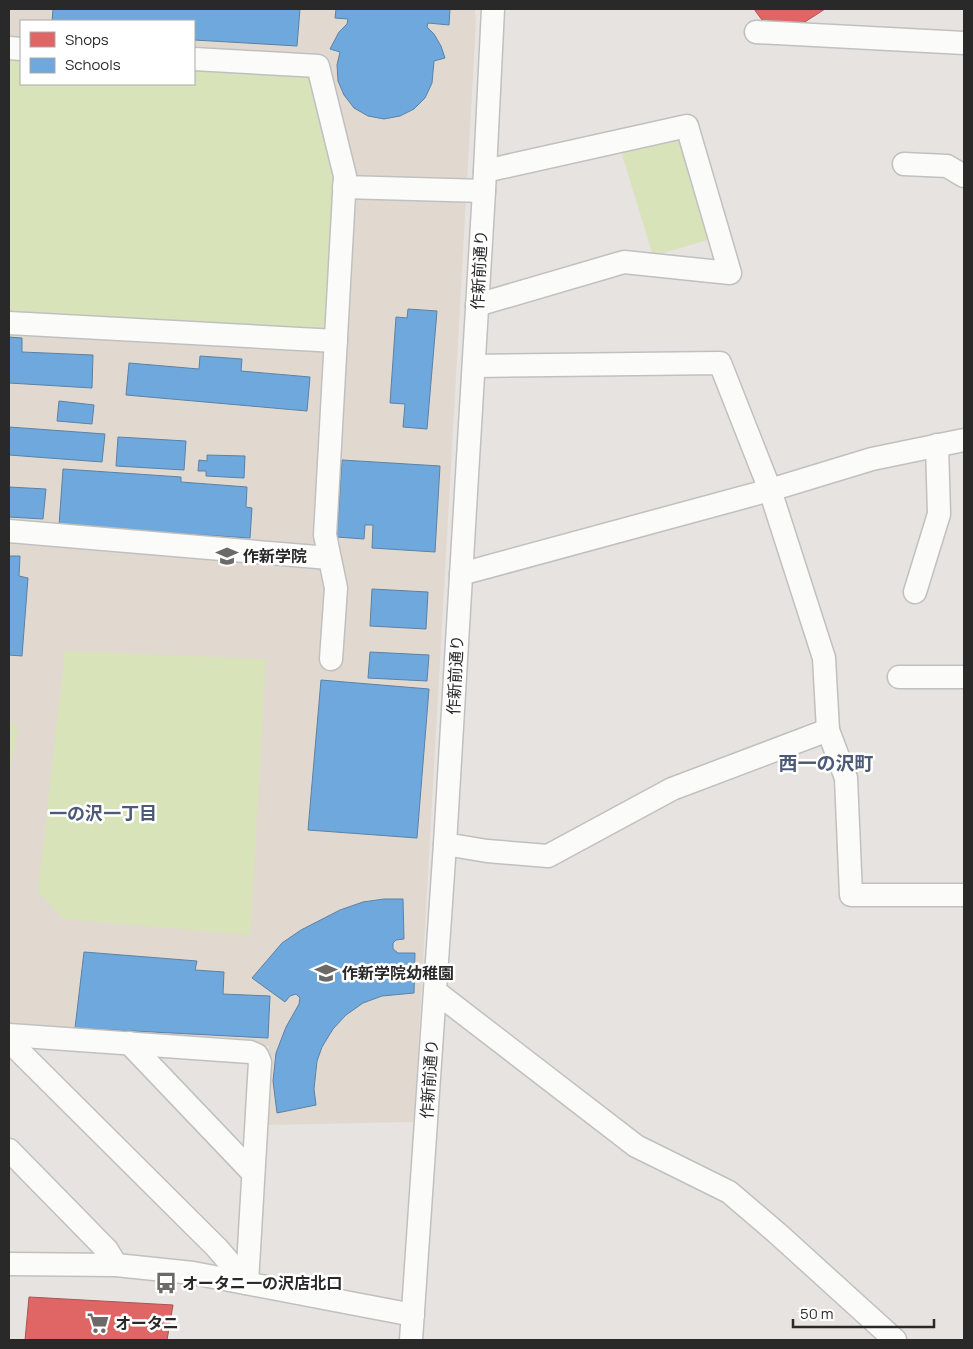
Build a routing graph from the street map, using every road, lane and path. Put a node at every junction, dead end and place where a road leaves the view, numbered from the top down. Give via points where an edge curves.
1 (493, 9) edge
2 (756, 32) dead end
3 (964, 43) edge
4 (195, 59) edge
5 (904, 164) dead end
6 (964, 176) edge
7 (485, 181) junction
8 (344, 187) junction
9 (477, 305) junction
10 (9, 323) edge
11 (336, 342) junction
12 (474, 366) junction
13 (964, 440) edge
14 (937, 445) junction
15 (770, 490) junction
16 (9, 531) edge
17 (330, 558) junction
18 (460, 574) junction
19 (915, 592) dead end
20 (331, 659) dead end
21 (900, 677) dead end
22 (964, 677) edge
23 (828, 730) junction
24 (445, 844) junction
25 (964, 895) edge
26 (436, 992) junction
27 (9, 1035) edge
28 (9, 1041) edge
29 (129, 1044) junction
30 (9, 1150) edge
31 (253, 1173) junction
32 (9, 1264) edge
33 (116, 1265) junction
34 (247, 1283) junction
35 (412, 1315) junction
36 (411, 1340) edge
37 (895, 1340) edge

1 - 7 street, 作新前通り
2 - 3 street
4 - 8 street via 318,66 345,176
5 - 6 street via 947,166
7 - 8 street
7 - 9 street, 作新前通り
7 - 9 street via 686,126 730,273 624,262
8 - 11 street
9 - 12 street, 作新前通り
10 - 11 street
11 - 17 street via 325,535
12 - 15 street via 720,363
12 - 18 street, 作新前通り
13 - 14 street
14 - 15 street via 872,459
14 - 19 street via 939,514
15 - 18 street
15 - 23 street via 824,658
16 - 17 street
17 - 20 street via 336,588
18 - 24 street, 作新前通り
21 - 22 street
23 - 24 street via 672,789 548,856
23 - 25 street via 846,778 851,895
24 - 26 street, 作新前通り
26 - 35 street, 作新前通り
26 - 37 street via 636,1146 728,1192
27 - 29 street
28 - 34 street via 218,1248
29 - 31 street
29 - 31 street via 257,1054 260,1062
30 - 33 street via 107,1250
31 - 34 street
32 - 33 street
33 - 34 street via 193,1273
34 - 35 street
35 - 36 street, 作新前通り

